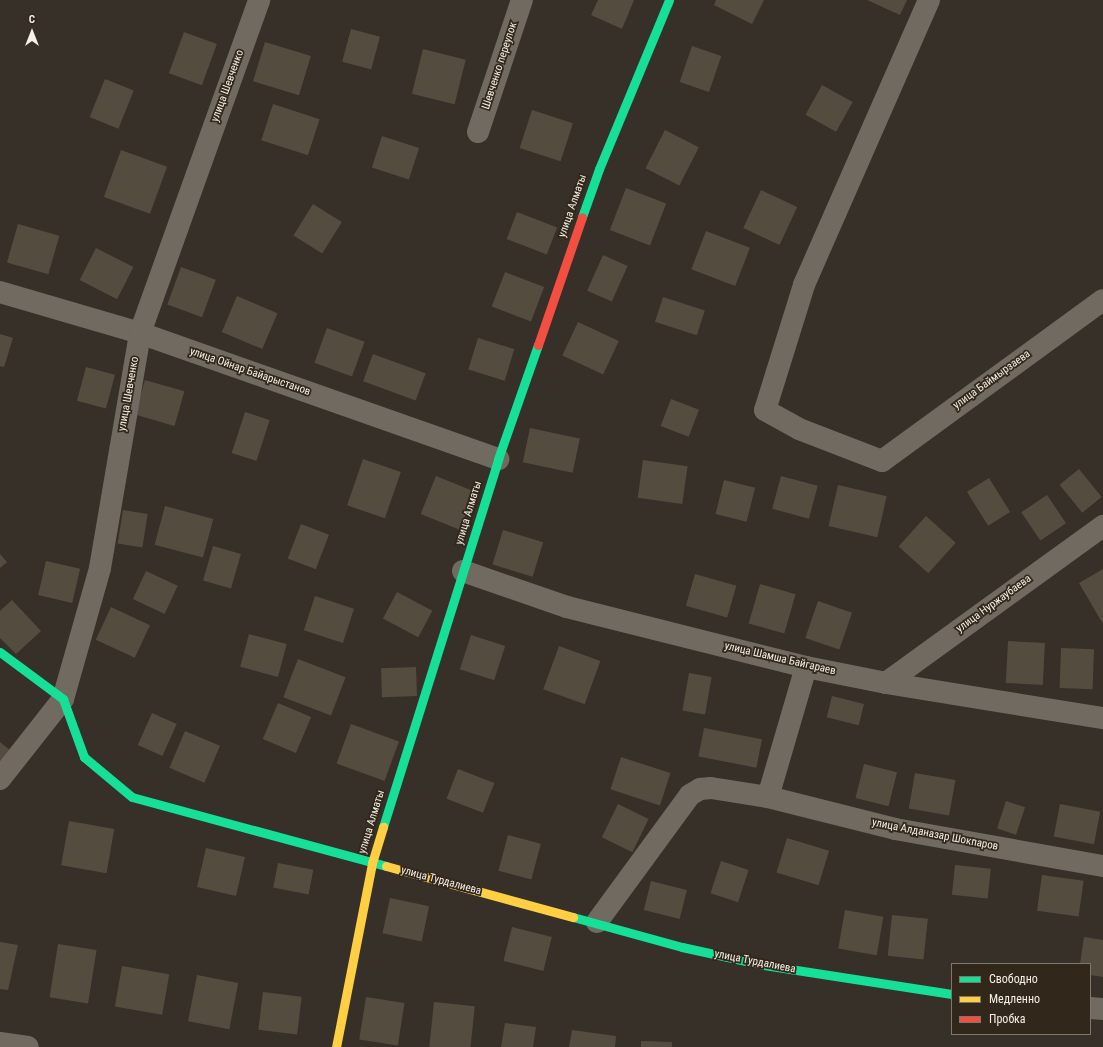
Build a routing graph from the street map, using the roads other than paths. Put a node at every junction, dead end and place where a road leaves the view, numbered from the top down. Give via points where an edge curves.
1 (258, 0) edge
2 (522, 0) edge
3 (669, 0) edge
4 (929, 0) edge
5 (478, 132) dead end
6 (0, 292) edge
7 (1103, 300) edge
8 (140, 333) junction
9 (498, 459) junction
10 (1103, 526) edge
11 (463, 571) junction
12 (0, 652) edge
13 (806, 666) junction
14 (886, 683) junction
15 (63, 699) junction
16 (1103, 718) edge
17 (0, 779) edge
18 (768, 797) junction
19 (372, 863) junction
20 (1103, 866) edge
21 (597, 922) junction
22 (951, 994) edge
23 (1091, 1008) edge
24 (1103, 1009) edge
25 (0, 1043) edge
26 (28, 1047) edge
27 (336, 1047) edge

1 - 8 street, улица Шевченко
2 - 5 street, Шевченко переулок
3 - 9 street, улица Алматы via 599,169
4 - 7 street, улица Баймырзаева via 804,285 765,410 799,429 882,461
6 - 8 street, улица Ойнар Байарыстанов
8 - 9 street, улица Ойнар Байарыстанов
8 - 15 street, улица Шевченко via 100,568
9 - 11 street, улица Алматы
10 - 14 street, улица Нуржаубаева
11 - 13 street, улица Шамша Байгараев via 567,607
11 - 19 street, улица Алматы
12 - 15 street
13 - 14 street, улица Шамша Байгараев
13 - 18 street
14 - 16 street, улица Шамша Байгараев
15 - 17 street, улица Шевченко
15 - 19 street, улица Турдалиева via 84,757 132,796
18 - 20 street, улица Алданазар Шокпаров via 895,829
18 - 21 street, улица Алданазар Шокпаров via 711,788 690,795
19 - 21 street, улица Турдалиева
19 - 27 street, улица Алматы
21 - 22 street, улица Турдалиева via 682,946 764,965
23 - 24 street
25 - 26 street

